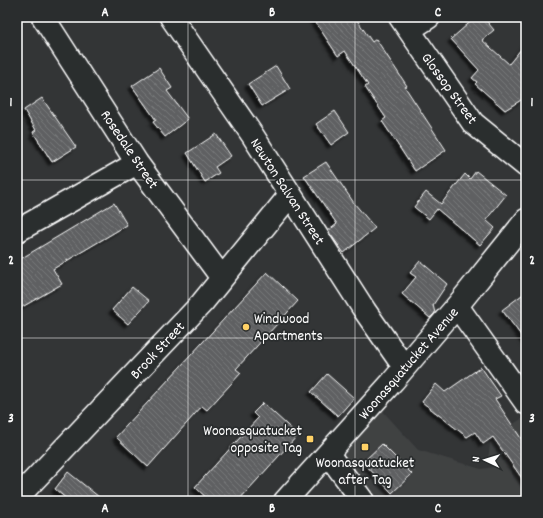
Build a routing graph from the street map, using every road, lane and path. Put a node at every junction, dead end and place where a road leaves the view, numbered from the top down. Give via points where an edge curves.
1 (43, 17) edge
2 (171, 17) edge
3 (429, 17) edge
4 (405, 24) edge
5 (137, 163) junction
6 (526, 166) edge
7 (290, 195) junction
8 (526, 220) edge
9 (17, 231) edge
10 (222, 278) junction
11 (457, 306) junction
12 (404, 367) junction
13 (526, 403) edge
14 (328, 454) junction
15 (17, 498) edge
16 (285, 501) edge
17 (363, 501) edge

1 - 5 street, Rosedale Street
2 - 7 street, Newton Salvan Street via 253,136
3 - 4 street
4 - 6 street, Glossop Street via 473,123
5 - 9 street
5 - 10 street, Rosedale Street
7 - 10 street, Brook Street
7 - 12 street, Newton Salvan Street
8 - 11 street, Woonasquatucket Avenue
10 - 15 street, Brook Street
11 - 12 street, Woonasquatucket Avenue
11 - 13 street
12 - 14 street, Woonasquatucket Avenue
14 - 16 street, Woonasquatucket Avenue
14 - 17 street

